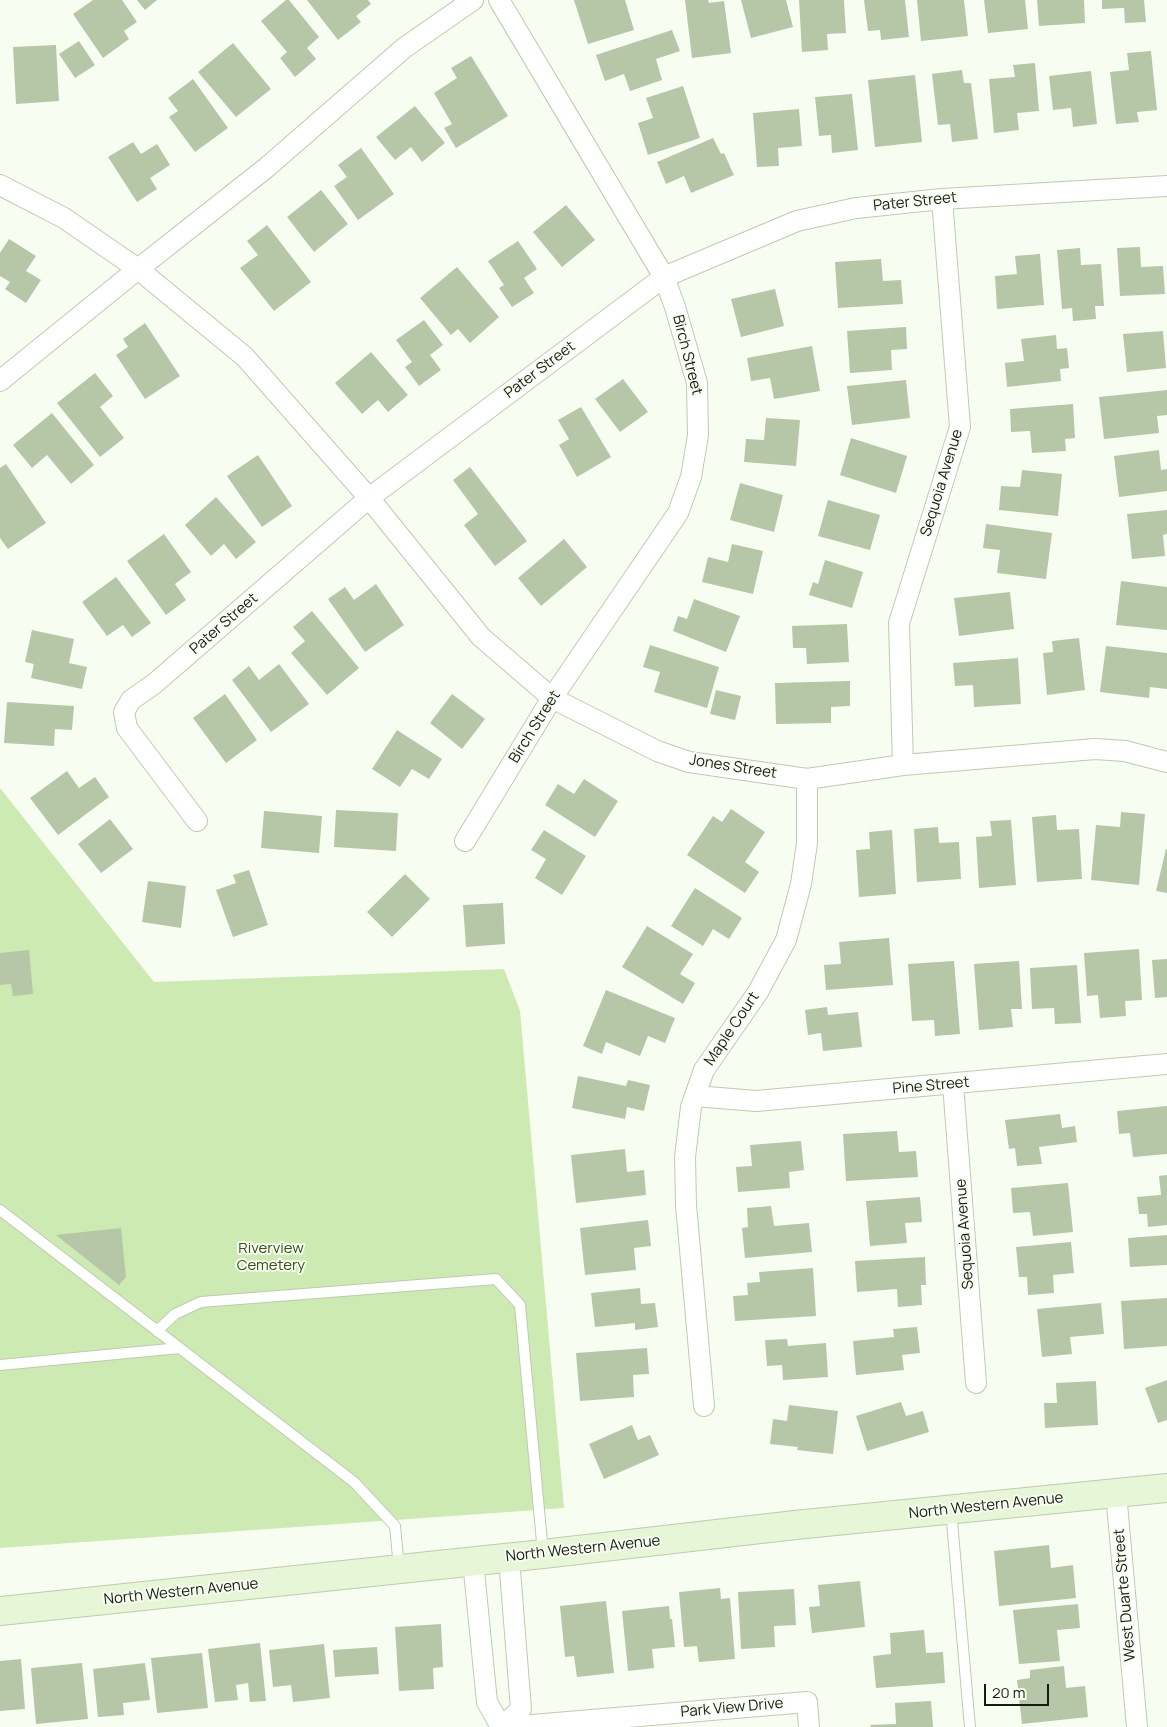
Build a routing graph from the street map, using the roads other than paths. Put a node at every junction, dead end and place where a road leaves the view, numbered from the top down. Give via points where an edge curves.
1 (473, 0) edge
2 (499, 0) edge
3 (0, 185) edge
4 (1167, 186) edge
5 (942, 198) junction
6 (138, 268) junction
7 (664, 277) junction
8 (0, 381) edge
9 (369, 498) junction
10 (552, 698) junction
11 (1167, 762) edge
12 (903, 765) junction
13 (807, 778) junction
14 (197, 821) dead end
15 (465, 841) dead end
16 (1167, 1064) edge
17 (953, 1084) junction
18 (695, 1096) junction
19 (0, 1210) edge
20 (157, 1330) junction
21 (180, 1348) junction
22 (0, 1365) edge
23 (976, 1383) dead end
24 (704, 1406) dead end
25 (1167, 1488) edge
26 (1116, 1493) junction
27 (951, 1510) junction
28 (543, 1554) junction
29 (509, 1558) junction
30 (473, 1561) junction
31 (399, 1569) junction
32 (0, 1611) edge
33 (502, 1727) edge
34 (508, 1727) edge
35 (809, 1727) edge
36 (970, 1727) edge
37 (1137, 1727) edge

1 - 6 street via 404,48 266,168
2 - 7 street, Birch Street
3 - 6 street, Jones Street via 64,218
4 - 5 street, Pater Street
5 - 7 street, Pater Street via 856,208 797,221
5 - 12 street, Sequoia Avenue via 960,427 899,623
6 - 8 street
6 - 9 street, Jones Street via 245,357
7 - 9 street, Pater Street
7 - 10 street, Birch Street via 696,383 698,435 691,477 678,512
9 - 10 street, Jones Street via 481,636
9 - 14 street, Pater Street via 154,684 131,700 124,712 127,728
10 - 13 street, Jones Street via 657,750 689,762
10 - 15 street, Birch Street
11 - 12 street, Jones Street via 1125,751 1095,749
12 - 13 street, Jones Street
13 - 18 street, Maple Court via 807,843 801,884 786,940 758,992 704,1070
16 - 17 street, Pine Street
17 - 18 street, Pine Street via 756,1101
17 - 23 street, Sequoia Avenue
18 - 24 street, Maple Court via 685,1157 686,1205
19 - 20 lane
20 - 21 lane
20 - 28 lane via 175,1314 201,1302 496,1279 520,1305
21 - 22 lane
21 - 31 lane via 354,1482 395,1526
25 - 26 main road, North Western Avenue
26 - 27 main road, North Western Avenue
26 - 37 street, West Duarte Street
27 - 28 main road, North Western Avenue
27 - 36 lane
28 - 29 main road, North Western Avenue
29 - 30 main road, North Western Avenue
29 - 33 street via 522,1709
30 - 31 main road, North Western Avenue
30 - 33 street via 487,1702
31 - 32 main road, North Western Avenue
34 - 35 street, Park View Drive via 807,1702

